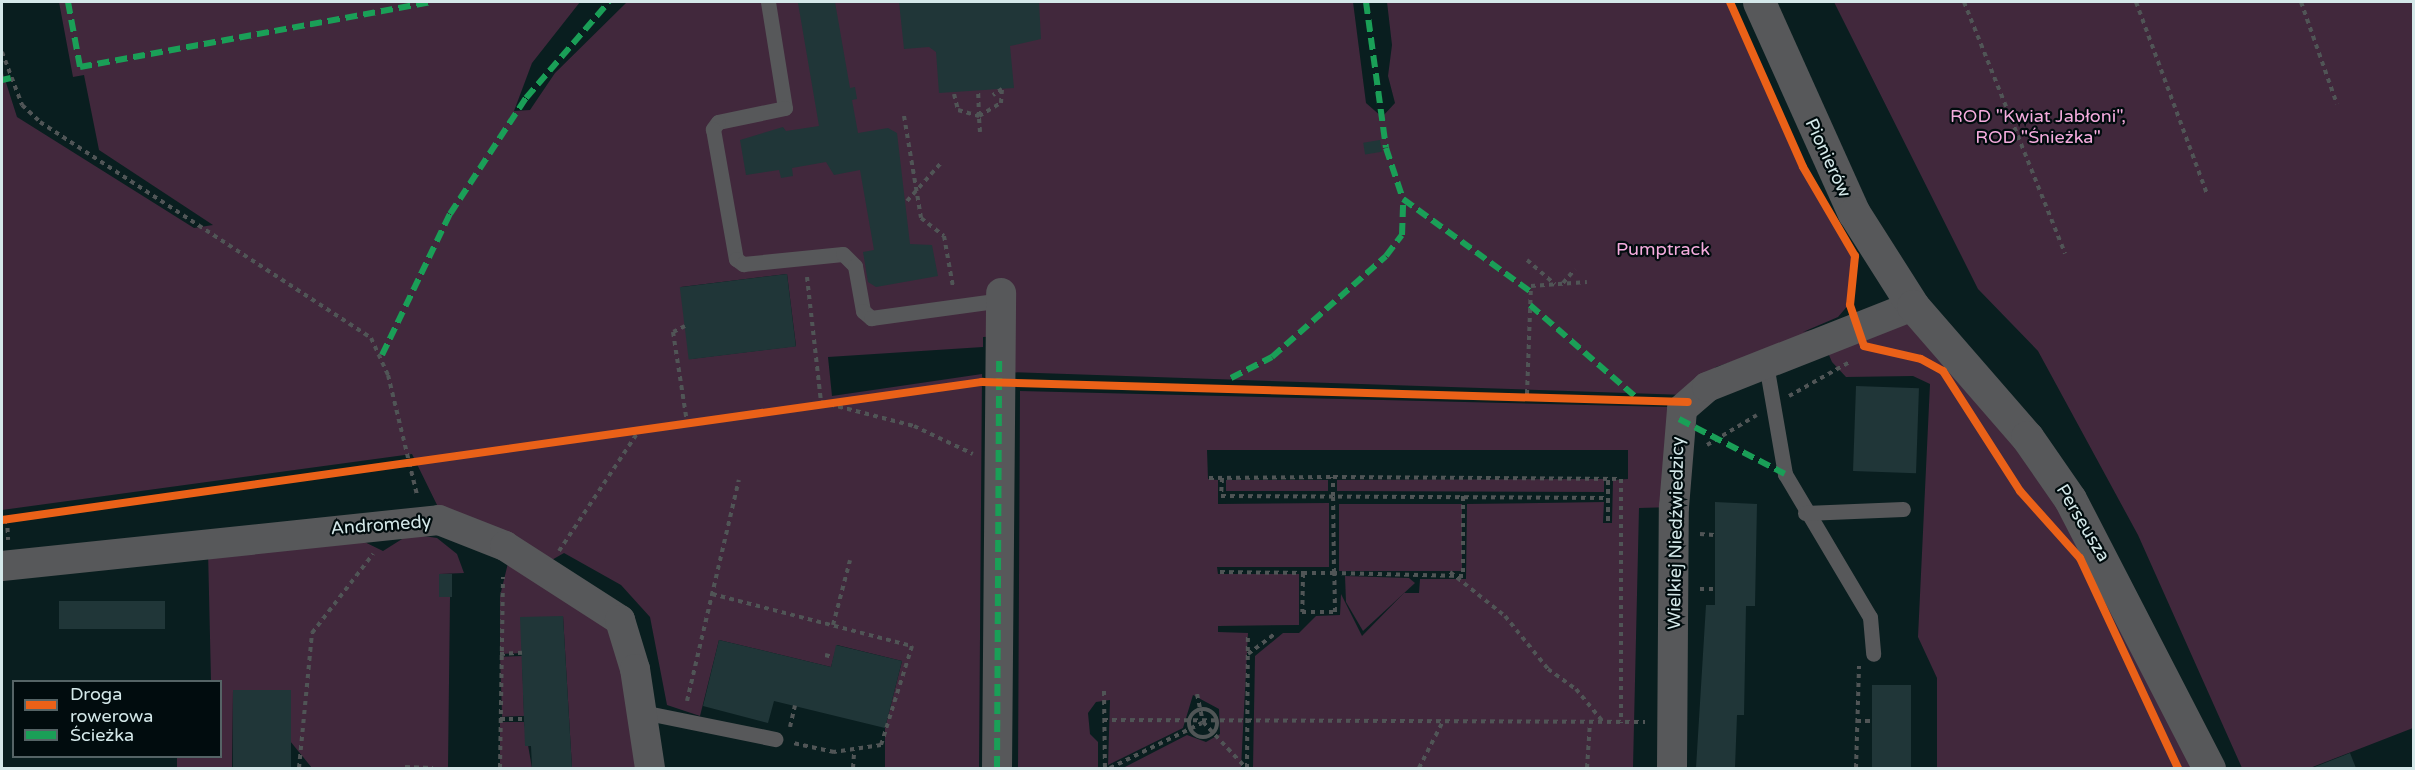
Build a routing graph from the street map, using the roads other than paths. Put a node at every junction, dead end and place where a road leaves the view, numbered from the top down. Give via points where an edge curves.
1 (768, 2) edge
2 (1759, 2) edge
3 (1001, 293) joint
4 (1913, 306) junction
5 (1766, 364) junction
6 (1903, 508) dead end
7 (1804, 513) junction
8 (2, 566) edge
9 (1873, 654) road end
10 (652, 714) dead end
11 (775, 739) dead end
12 (650, 768) edge
13 (997, 768) edge
14 (1672, 768) edge
15 (2209, 768) edge

1 - 3 lane via 785,108 718,122 713,129 736,259 743,264 843,254 850,258 862,311 871,318 995,301
2 - 4 street, Pionierów via 1837,180
3 - 13 street
4 - 5 street, Wielkiej Niedźwiedzicy
4 - 15 street, Perseusza via 2027,437 2070,499
5 - 7 lane via 1785,474
5 - 14 street, Wielkiej Niedźwiedzicy via 1707,387 1688,402 1679,419
6 - 7 lane
7 - 9 lane via 1870,617
8 - 12 street, Andromedy via 439,520 505,546 620,620 635,669
10 - 11 lane

